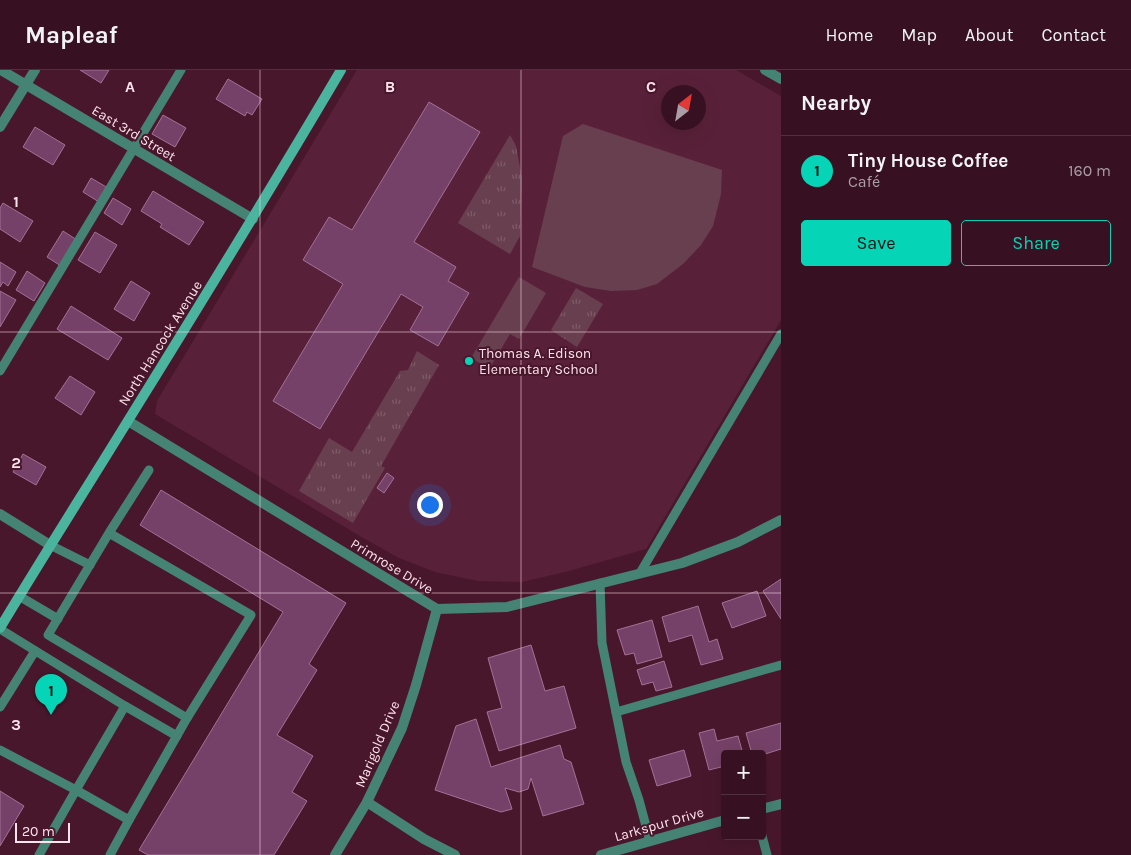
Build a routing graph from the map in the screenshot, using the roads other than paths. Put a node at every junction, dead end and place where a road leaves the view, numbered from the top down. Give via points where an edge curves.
1 (1, 70) edge
2 (35, 70) edge
3 (181, 70) edge
4 (341, 70) edge
5 (765, 70) edge
6 (781, 79) edge
7 (26, 85) junction
8 (0, 127) edge
9 (134, 149) junction
10 (253, 219) junction
11 (781, 334) edge
12 (0, 371) edge
13 (128, 421) junction
14 (149, 470) dead end
15 (0, 514) edge
16 (781, 520) edge
17 (109, 533) junction
18 (50, 545) junction
19 (90, 565) junction
20 (640, 574) junction
21 (600, 583) junction
22 (19, 596) junction
23 (436, 609) junction
24 (58, 619) junction
25 (0, 628) edge
26 (35, 651) junction
27 (781, 665) edge
28 (2, 701) edge
29 (125, 706) junction
30 (616, 712) junction
31 (187, 718) junction
32 (177, 736) junction
33 (0, 750) edge
34 (76, 790) junction
35 (366, 802) junction
36 (781, 804) edge
37 (766, 808) edge
38 (129, 820) junction
39 (721, 821) edge
40 (763, 840) edge
41 (650, 841) junction
42 (38, 855) edge
43 (110, 855) edge
44 (334, 855) edge
45 (455, 855) edge
46 (601, 855) edge
47 (767, 855) edge

1 - 7 street, East 3rd Street
2 - 7 street
3 - 9 lane
4 - 10 street, North Hancock Avenue
5 - 6 street
7 - 8 street
7 - 9 street, East 3rd Street
9 - 10 street, East 3rd Street
9 - 12 lane
10 - 13 street, North Hancock Avenue
11 - 20 lane
13 - 18 street, North Hancock Avenue
13 - 23 street, Primrose Drive
14 - 17 lane
15 - 18 street
16 - 20 street, Primrose Drive via 738,542 682,563
17 - 19 lane
17 - 31 lane via 250,615
18 - 19 lane
18 - 22 street, North Hancock Avenue
19 - 24 lane
20 - 21 street, Primrose Drive
21 - 23 street, Primrose Drive via 507,607
21 - 30 lane via 602,643
22 - 24 lane
22 - 25 street, North Hancock Avenue
23 - 35 street, Marigold Drive via 402,728
24 - 31 lane via 48,635
25 - 26 lane
26 - 28 lane
26 - 29 lane
27 - 30 lane
29 - 32 lane
29 - 34 lane
30 - 41 lane via 626,762
31 - 32 lane
32 - 38 lane
33 - 34 lane
34 - 38 lane
34 - 42 lane
35 - 44 street, Marigold Drive
35 - 45 street
36 - 37 street
38 - 43 lane
39 - 41 street, Larkspur Drive
40 - 47 lane
41 - 46 street, Larkspur Drive

